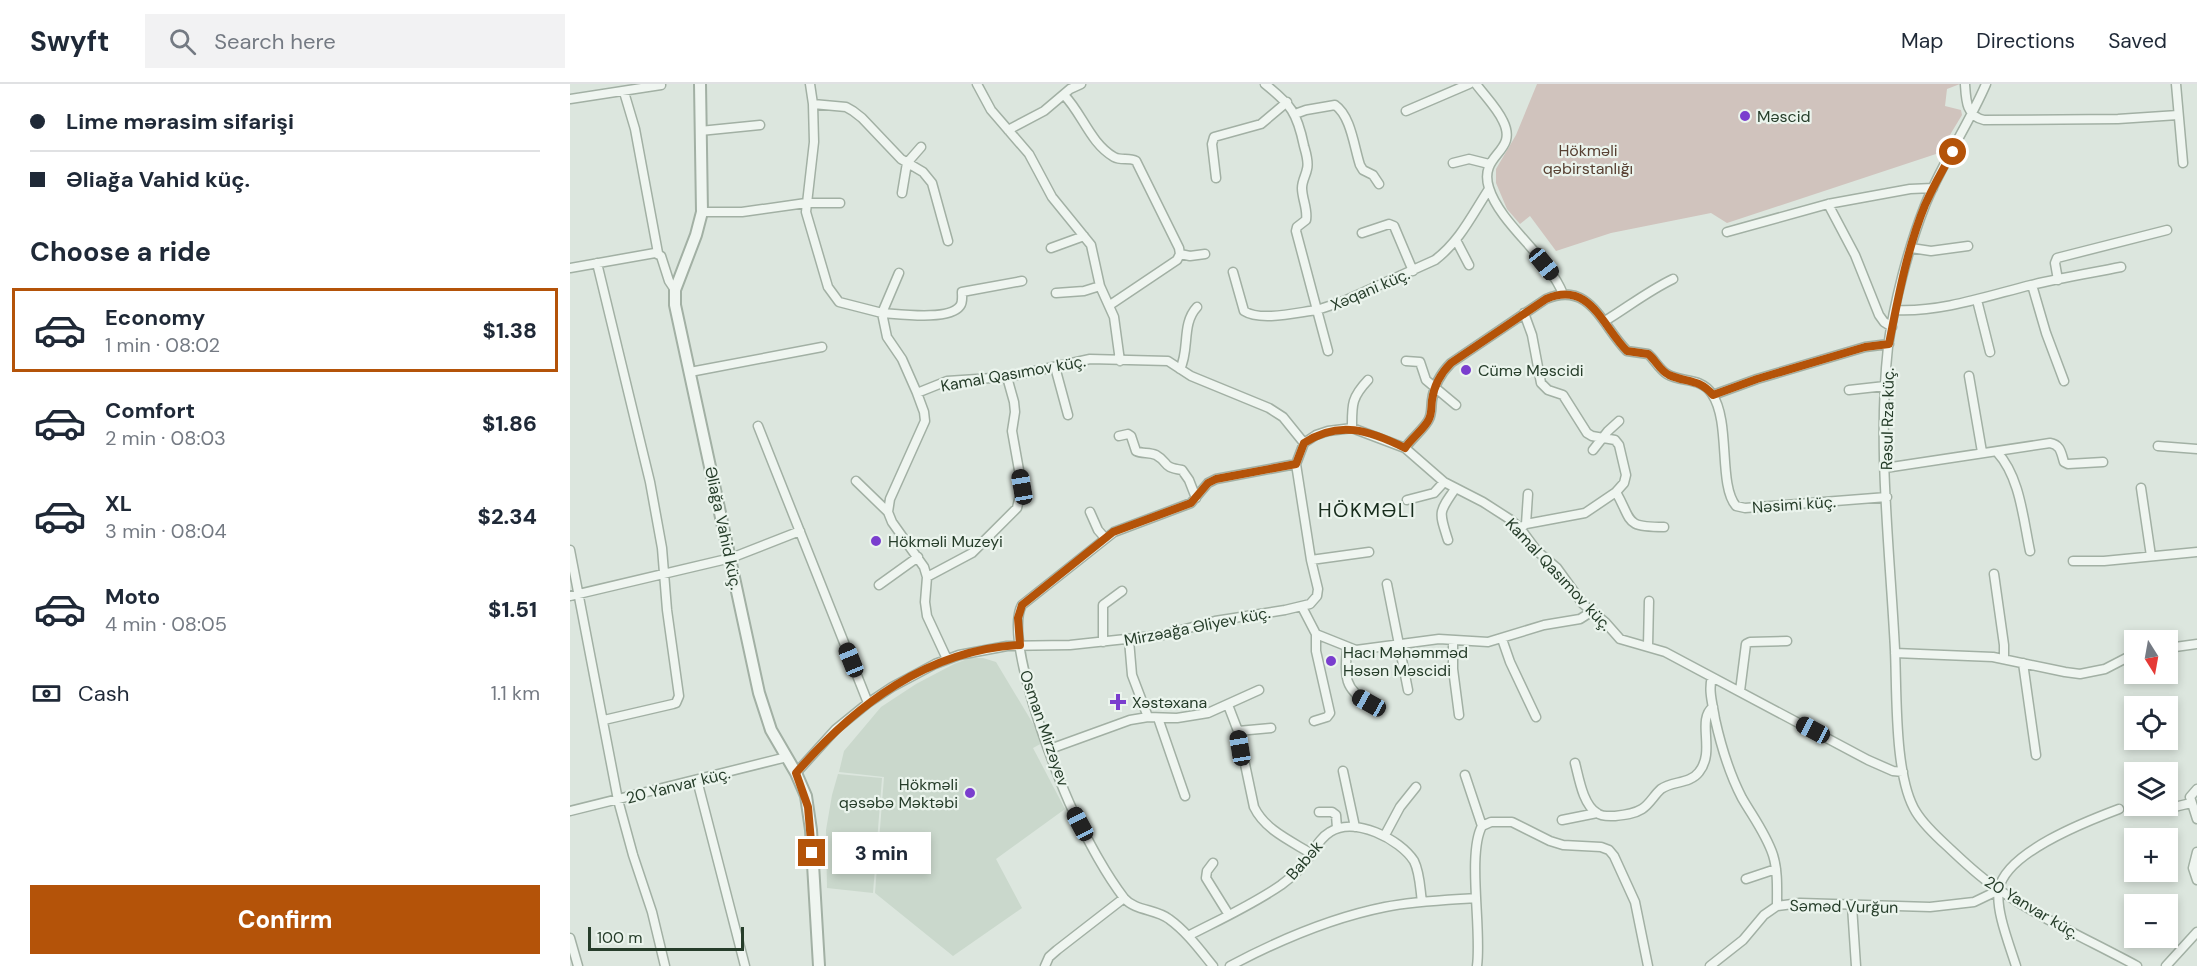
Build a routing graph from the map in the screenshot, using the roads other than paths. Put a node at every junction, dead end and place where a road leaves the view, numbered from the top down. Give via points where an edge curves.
1 (700, 84) edge
2 (810, 84) edge
3 (977, 84) edge
4 (1081, 84) edge
5 (1265, 84) edge
6 (1469, 84) edge
7 (1476, 84) edge
8 (1965, 84) edge
9 (1986, 84) edge
10 (2176, 84) edge
11 (661, 85) edge
12 (624, 92) junction
13 (1064, 95) junction
14 (570, 99) edge
15 (1287, 102) junction
16 (813, 104) junction
17 (1406, 111) dead end
18 (1295, 114) junction
19 (2178, 115) junction
20 (1972, 116) junction
21 (760, 124) dead end
22 (1008, 129) junction
23 (700, 131) junction
24 (921, 147) dead end
25 (907, 163) junction
26 (1453, 163) dead end
27 (2183, 163) dead end
28 (1489, 164) junction
29 (1216, 178) dead end
30 (1379, 184) dead end
31 (1933, 188) junction
32 (1489, 189) junction
33 (902, 193) dead end
34 (806, 203) junction
35 (840, 203) dead end
36 (1828, 204) junction
37 (702, 212) junction
38 (2167, 230) dead end
39 (1727, 232) dead end
40 (1362, 233) dead end
41 (1084, 236) junction
42 (1456, 240) junction
43 (948, 242) dead end
44 (1968, 246) dead end
45 (1051, 248) dead end
46 (1911, 248) junction
47 (658, 253) junction
48 (1180, 254) junction
49 (1205, 254) dead end
50 (597, 263) junction
51 (1468, 265) dead end
52 (2121, 267) dead end
53 (570, 268) edge
54 (1413, 271) junction
55 (1233, 272) dead end
56 (899, 273) dead end
57 (1672, 279) dead end
58 (2058, 280) junction
59 (1022, 281) dead end
60 (2032, 285) junction
61 (1100, 286) junction
62 (675, 290) junction
63 (1056, 293) dead end
64 (1563, 294) junction
65 (1977, 300) junction
66 (1110, 305) junction
67 (1197, 308) dead end
68 (1317, 310) junction
69 (1896, 310) junction
70 (882, 313) junction
71 (1524, 313) junction
72 (1605, 321) junction
73 (1892, 327) junction
74 (1889, 344) junction
75 (822, 347) dead end
76 (1328, 351) dead end
77 (1990, 352) dead end
78 (1120, 360) junction
79 (1406, 361) dead end
80 (1055, 367) junction
81 (1180, 369) junction
82 (690, 372) junction
83 (1970, 376) dead end
84 (1006, 377) junction
85 (1368, 380) dead end
86 (2064, 381) dead end
87 (1886, 386) junction
88 (1434, 387) junction
89 (1849, 390) dead end
90 (917, 393) junction
91 (1713, 395) junction
92 (1456, 405) dead end
93 (1068, 415) dead end
94 (1619, 422) dead end
95 (758, 426) dead end
96 (1352, 428) junction
97 (1119, 436) dead end
98 (1603, 437) junction
99 (1304, 443) junction
100 (2158, 446) dead end
101 (1405, 448) junction
102 (2197, 449) edge
103 (1593, 450) dead end
104 (1982, 452) junction
105 (1996, 452) junction
106 (2103, 462) dead end
107 (1296, 464) junction
108 (1886, 468) junction
109 (856, 481) dead end
110 (1444, 483) junction
111 (2141, 488) dead end
112 (1455, 489) junction
113 (1616, 492) junction
114 (1528, 494) dead end
115 (1887, 497) junction
116 (1196, 498) junction
117 (1407, 500) dead end
118 (888, 512) junction
119 (1090, 512) dead end
120 (1523, 526) junction
121 (1664, 527) dead end
122 (800, 531) junction
123 (1105, 538) junction
124 (1448, 540) dead end
125 (570, 550) edge
126 (2030, 551) dead end
127 (1369, 552) dead end
128 (2197, 552) edge
129 (2151, 556) junction
130 (918, 557) junction
131 (731, 558) junction
132 (1311, 560) junction
133 (2073, 561) dead end
134 (1994, 574) dead end
135 (664, 575) junction
136 (927, 577) junction
137 (1387, 584) dead end
138 (879, 585) dead end
139 (1122, 591) dead end
140 (574, 596) edge
141 (1649, 601) dead end
142 (1302, 607) junction
143 (1591, 612) junction
144 (1316, 634) junction
145 (1502, 639) junction
146 (1129, 640) junction
147 (1453, 641) junction
148 (1787, 641) dead end
149 (1103, 642) junction
150 (2197, 644) edge
151 (1020, 645) junction
152 (1398, 646) junction
153 (1648, 646) junction
154 (2178, 647) edge
155 (1347, 648) junction
156 (1895, 653) junction
157 (2004, 658) junction
158 (947, 659) junction
159 (2124, 659) edge
160 (2023, 663) junction
161 (1712, 677) junction
162 (1259, 690) dead end
163 (1407, 690) dead end
164 (1740, 691) junction
165 (868, 703) junction
166 (1369, 703) dead end
167 (1227, 705) junction
168 (1713, 707) junction
169 (1459, 715) dead end
170 (1148, 717) junction
171 (1536, 717) dead end
172 (1158, 718) junction
173 (604, 720) junction
174 (1314, 721) dead end
175 (1271, 728) dead end
176 (1238, 731) junction
177 (1721, 744) junction
178 (1708, 747) junction
179 (1050, 749) junction
180 (2036, 754) dead end
181 (787, 757) junction
182 (1575, 763) dead end
183 (1343, 771) dead end
184 (1903, 772) junction
185 (796, 773) junction
186 (1465, 775) dead end
187 (697, 780) junction
188 (1416, 787) dead end
189 (2197, 789) edge
190 (1185, 796) dead end
191 (618, 800) junction
192 (2191, 803) junction
193 (2178, 806) edge
194 (2119, 809) dead end
195 (570, 811) edge
196 (1319, 812) dead end
197 (1597, 813) junction
198 (2197, 819) edge
199 (1562, 820) dead end
200 (1482, 826) junction
201 (1337, 828) junction
202 (1355, 828) junction
203 (1385, 835) junction
204 (2197, 852) edge
205 (1312, 854) junction
206 (1214, 863) dead end
207 (1776, 869) junction
208 (1746, 879) dead end
209 (2197, 880) edge
210 (1999, 890) junction
211 (1124, 898) junction
212 (1476, 898) junction
213 (1422, 902) junction
214 (1777, 906) junction
215 (1852, 906) junction
216 (1229, 915) junction
217 (2197, 932) edge
218 (1188, 936) junction
219 (570, 938) edge
220 (578, 966) edge
221 (665, 966) edge
222 (745, 966) edge
223 (819, 966) edge
224 (1045, 966) edge
225 (1213, 966) edge
226 (1230, 966) edge
227 (1477, 966) edge
228 (1648, 966) edge
229 (1710, 966) edge
230 (1856, 966) edge
231 (2016, 966) edge
232 (2137, 966) edge
233 (2166, 966) edge

1 - 23 street, Əliağa Vahid küç.
2 - 16 street
3 - 22 street via 991,110
4 - 13 street
5 - 15 street, Xəqani küç.
6 - 17 street
7 - 28 street via 1507,131 1506,142
8 - 20 street
9 - 20 street, Rəsul Rza küç.
10 - 19 street
11 - 12 street
12 - 14 street
12 - 47 street
13 - 22 street via 1044,111
13 - 48 street via 1092,135 1113,156 1136,161
15 - 18 street, Xəqani küç.
15 - 29 street via 1261,124 1214,137
16 - 25 street via 846,106
16 - 34 street via 814,142
18 - 30 street via 1335,105 1341,109 1360,165
18 - 68 street, Xəqani küç. via 1307,169 1302,187 1306,220 1296,231
19 - 20 street via 2118,120 1984,120
19 - 27 street
20 - 31 street, Rəsul Rza küç.
21 - 23 street
22 - 41 street via 1036,165 1058,205
23 - 37 street, Əliağa Vahid küç.
24 - 25 street
25 - 33 street
25 - 43 street via 932,183
26 - 28 street via 1469,159
28 - 32 street
31 - 36 street
31 - 46 street, Rəsul Rza küç.
32 - 42 street, Xəqani küç.
32 - 64 street
34 - 35 street
34 - 37 street via 742,212
34 - 70 street via 834,298 844,305
36 - 39 street
36 - 73 street via 1855,255 1879,315
37 - 62 street, Əliağa Vahid küç.
38 - 58 street via 2057,258
40 - 54 street via 1389,224 1394,226
41 - 45 street
41 - 61 street via 1094,255
42 - 51 street
42 - 54 street, Xəqani küç. via 1435,260
44 - 46 street via 1932,251
46 - 69 street, Rəsul Rza küç.
47 - 50 street
47 - 62 street
48 - 49 street
48 - 66 street via 1177,260
50 - 53 street
50 - 135 street via 650,482
52 - 58 street
54 - 68 street, Xəqani küç.
55 - 68 street via 1244,311 1250,315
56 - 70 street
57 - 72 street
58 - 60 street
59 - 70 street via 962,292 958,308 941,314
60 - 65 street
60 - 86 street
61 - 63 street
61 - 66 street
62 - 82 street, Əliağa Vahid küç. via 676,313
64 - 71 street
64 - 72 street via 1579,296
65 - 69 street
65 - 77 street
66 - 78 street
67 - 81 street via 1189,321 1186,354
68 - 76 street
69 - 73 street, Rəsul Rza küç.
70 - 90 street via 887,337
71 - 88 street via 1451,363
71 - 98 street via 1544,387 1563,395 1587,433
72 - 91 street via 1627,351 1648,354 1670,376 1699,382
73 - 74 street, Rəsul Rza küç.
74 - 87 street, Rəsul Rza küç.
74 - 91 street via 1865,347 1768,375
75 - 82 street
78 - 80 street, Kamal Qasımov küç. via 1090,359
78 - 81 street, Kamal Qasımov küç. via 1168,361
79 - 88 street via 1420,362 1426,380
80 - 84 street, Kamal Qasımov küç.
80 - 93 street
81 - 99 street, Kamal Qasımov küç. via 1269,408 1283,417
82 - 131 street, Əliağa Vahid küç.
83 - 104 street
84 - 90 street, Kamal Qasımov küç. via 947,381
84 - 136 street via 1014,402 1012,431 1022,487 1017,508 972,552
85 - 96 street via 1355,394
87 - 89 street
87 - 108 street, Rəsul Rza küç.
88 - 92 street
88 - 101 street via 1429,420
90 - 118 street via 924,412 923,428 890,499
91 - 115 street, Nəsimi küç. via 1720,416 1729,494 1736,506
94 - 98 street
95 - 122 street
96 - 99 street via 1328,431
96 - 101 street, Kamal Qasımov küç.
97 - 116 street via 1131,436 1140,453 1155,455 1173,470 1182,470
98 - 103 street
98 - 113 street via 1619,445 1626,475
99 - 107 street
100 - 102 street
101 - 110 street, Kamal Qasımov küç.
104 - 105 street
104 - 108 street
105 - 106 street via 2050,443 2060,448 2068,464
105 - 126 street via 2006,462 2015,483
107 - 116 street, Osman Mirzəyev via 1216,479
107 - 132 street
108 - 115 street, Rəsul Rza küç.
109 - 118 street
110 - 112 street, Kamal Qasımov küç.
110 - 117 street via 1434,493
111 - 129 street
112 - 120 street, Kamal Qasımov küç.
112 - 124 street via 1440,516
113 - 120 street via 1585,513
113 - 121 street via 1634,524
114 - 120 street
115 - 156 street, Rəsul Rza küç.
116 - 123 street, Osman Mirzəyev
118 - 130 street
119 - 123 street
120 - 143 street, Kamal Qasımov küç. via 1537,551 1557,568
122 - 131 street
122 - 165 street
123 - 151 street, Osman Mirzəyev via 1022,605 1018,618
125 - 140 street
127 - 132 street
128 - 129 street
129 - 133 street
130 - 136 street
130 - 138 street
131 - 135 street
131 - 181 street, Əliağa Vahid küç. via 759,693 771,730
132 - 142 street, Mirzəağa Əliyev küç. via 1318,589 1314,600
134 - 157 street
135 - 140 street
135 - 173 street via 679,696 676,703
136 - 158 street via 927,616
137 - 152 street
139 - 149 street via 1103,605
140 - 173 street
141 - 153 street
142 - 144 street
142 - 146 street, Mirzəağa Əliyev küç.
143 - 145 street via 1580,619 1544,625
143 - 153 street, Kamal Qasımov küç. via 1620,639
144 - 155 street
144 - 174 street via 1330,713
145 - 147 street
145 - 171 street
146 - 149 street, Mirzəağa Əliyev küç.
146 - 170 street via 1132,675
147 - 152 street via 1439,639
147 - 169 street
148 - 164 street via 1746,644
149 - 151 street, Mirzəağa Əliyev küç.
150 - 154 street
151 - 158 street, Mirzəağa Əliyev küç.
151 - 179 street, Osman Mirzəyev via 1028,686
152 - 155 street
152 - 163 street
153 - 161 street, Kamal Qasımov küç.
155 - 166 street via 1349,686 1356,696
156 - 157 street
156 - 184 street, Rəsul Rza küç.
157 - 160 street
158 - 165 street, Mirzəağa Əliyev küç.
159 - 160 street via 2105,669 2080,674
160 - 180 street
161 - 164 street, Kamal Qasımov küç.
161 - 168 street
162 - 167 street
164 - 184 street, Kamal Qasımov küç. via 1875,763
165 - 185 street, Mirzəağa Əliyev küç. via 836,729
167 - 172 street via 1200,714
167 - 176 street
168 - 177 street
168 - 178 street via 1705,719
170 - 172 street
170 - 179 street
172 - 190 street
173 - 191 street
175 - 176 street
176 - 205 street via 1259,817
177 - 178 street
177 - 207 street
178 - 197 street via 1698,774 1660,790 1641,810 1626,815
179 - 211 street, Osman Mirzəyev via 1073,810
181 - 185 street, Əliağa Vahid küç.
181 - 187 street, 20 Yanvar küç.
182 - 197 street via 1586,799
183 - 202 street
184 - 210 street, 20 Yanvar küç. via 1911,802 1926,825
185 - 223 street, Əliağa Vahid küç. via 806,796 811,830
186 - 200 street
187 - 191 street, 20 Yanvar küç.
187 - 222 street
188 - 203 street
189 - 192 street via 2192,793
191 - 195 street, 20 Yanvar küç.
191 - 221 street
192 - 193 street
192 - 198 street
194 - 210 street via 2080,823 2039,846 2004,876
196 - 201 street via 1336,815
197 - 199 street
200 - 212 street via 1477,845
200 - 228 street via 1512,822 1550,842 1609,850 1635,902
201 - 202 street, Babək
201 - 205 street, Babək via 1320,840
202 - 203 street, Babək
203 - 213 street, Babək via 1406,851 1414,863
204 - 209 street via 2193,868
205 - 216 street, Babək via 1292,877
206 - 216 street via 1206,878
207 - 208 street
207 - 214 street
210 - 215 street, Səməd Vurğun via 1984,899 1961,904 1911,908
210 - 231 street via 1999,904
210 - 232 street, 20 Yanvar küç.
211 - 218 street, Osman Mirzəyev via 1168,918
211 - 224 street via 1057,950
212 - 213 street
212 - 227 street
213 - 226 street via 1384,907 1339,920 1272,944
214 - 215 street, Səməd Vurğun
214 - 229 street, Səməd Vurğun
215 - 230 street
216 - 218 street, Babək
217 - 233 street
218 - 225 street, Osman Mirzəyev
219 - 220 street

